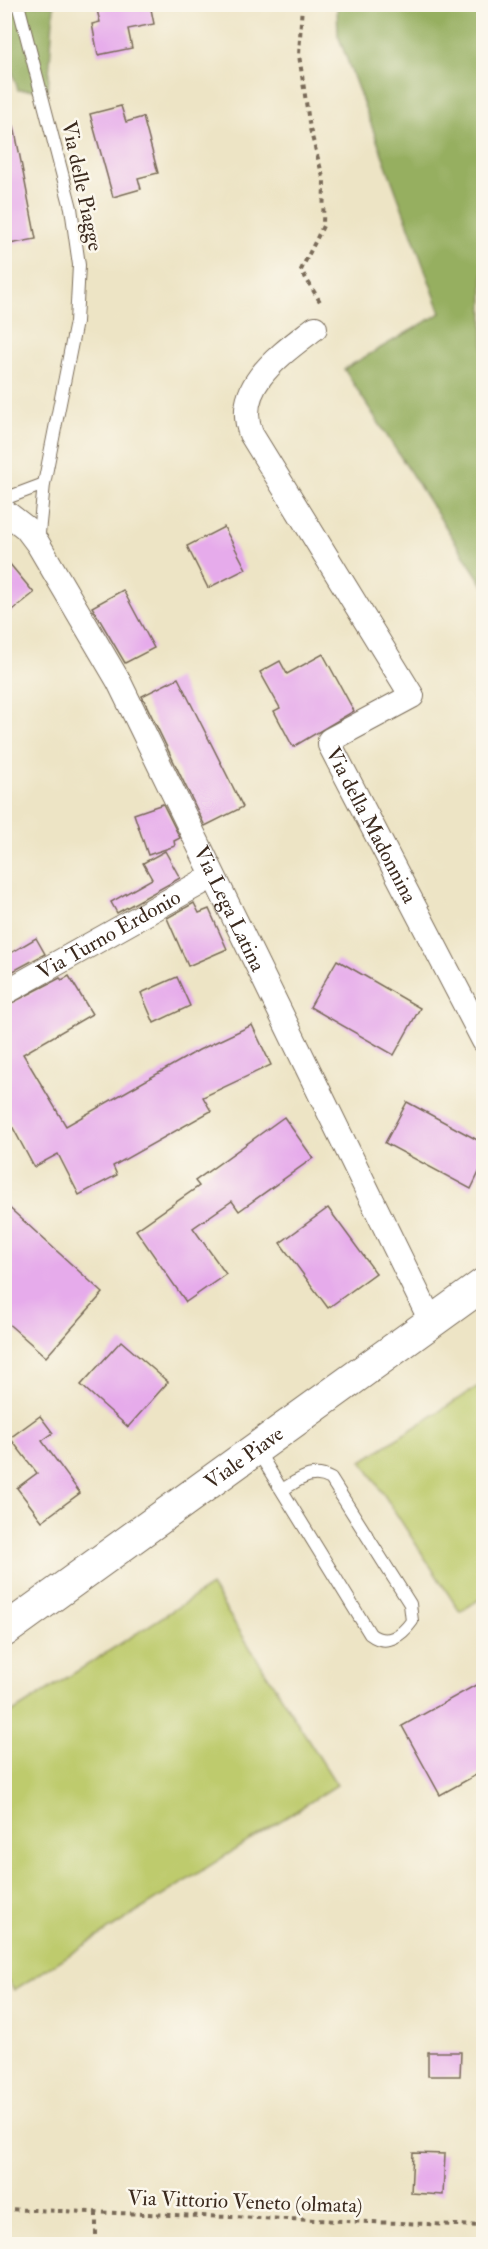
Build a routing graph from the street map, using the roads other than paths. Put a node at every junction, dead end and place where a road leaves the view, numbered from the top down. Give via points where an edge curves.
1 (18, 4) edge
2 (315, 327) road end
3 (44, 484) junction
4 (4, 499) edge
5 (4, 511) edge
6 (38, 544) junction
7 (213, 876) junction
8 (4, 993) edge
9 (483, 1041) edge
10 (483, 1284) edge
11 (431, 1322) junction
12 (256, 1449) junction
13 (282, 1490) junction
14 (4, 1632) edge

1 - 3 lane, Via delle Piagge via 71,208 79,265 76,322
2 - 9 street, Via della Madonnina via 279,357 251,389 245,410 251,434 412,696 330,740 330,745
3 - 4 lane
3 - 6 lane, Via delle Piagge
5 - 6 street, Via Lega Latina
6 - 7 street, Via Lega Latina via 119,682
7 - 8 street, Via Turno Erdonio
7 - 11 street, Via Lega Latina
10 - 11 street, Viale Piave
11 - 12 street, Viale Piave
12 - 13 lane
12 - 14 street, Viale Piave
13 - 13 lane via 370,1634 384,1640 404,1633 412,1620 410,1604 331,1479 310,1474

